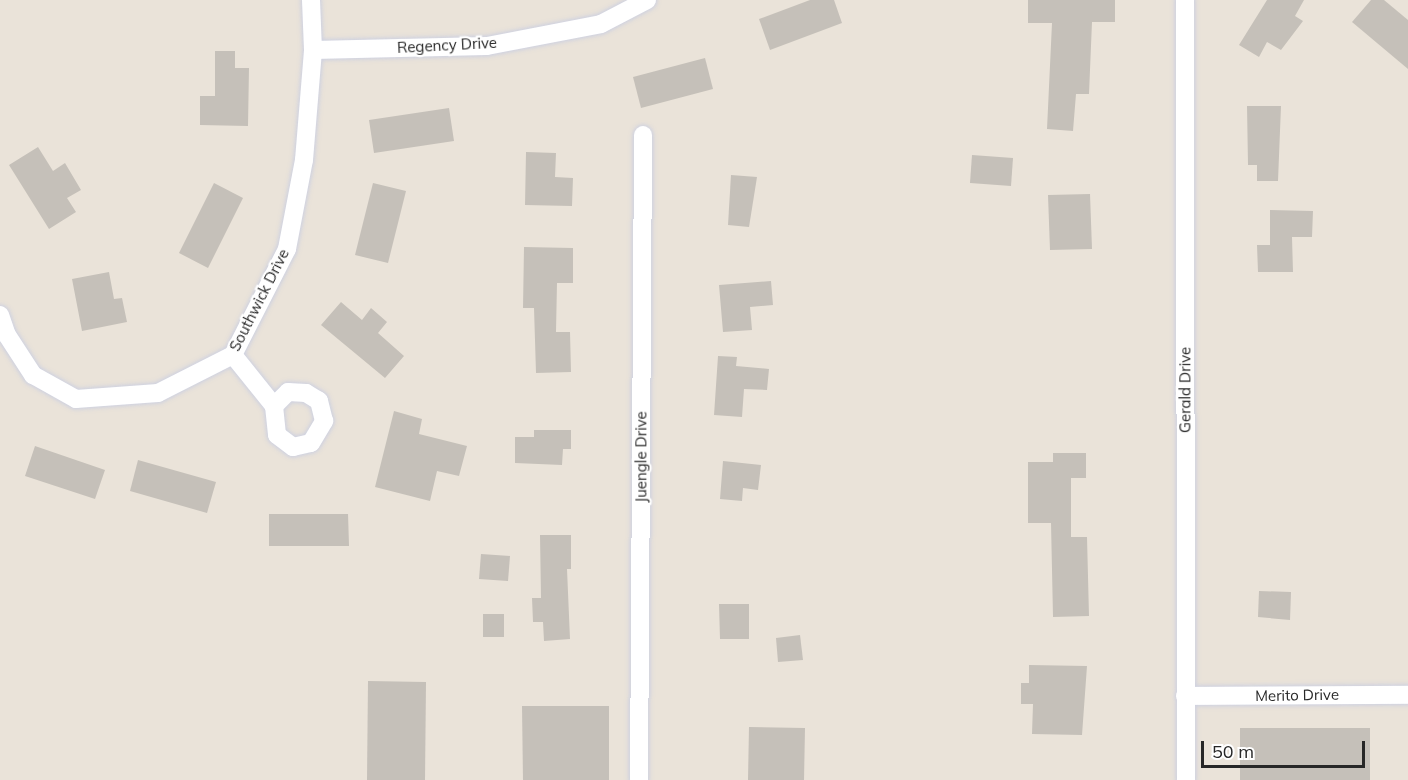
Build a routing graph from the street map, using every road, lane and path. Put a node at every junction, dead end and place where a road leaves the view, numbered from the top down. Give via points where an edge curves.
1 (311, 0) edge
2 (647, 0) edge
3 (1185, 0) edge
4 (313, 50) junction
5 (643, 135) dead end
6 (0, 315) edge
7 (233, 356) junction
8 (274, 406) dead end
9 (1408, 695) edge
10 (1185, 696) junction
11 (639, 780) edge
12 (1186, 780) edge

1 - 4 street, Southwick Drive
2 - 4 street, Regency Drive via 600,24 487,46
3 - 10 street, Gerald Drive
4 - 7 street, Southwick Drive via 304,160 287,249
5 - 11 street, Juengle Drive
6 - 7 street, Southwick Drive via 7,335 33,375 76,399 158,393
7 - 8 street
9 - 10 street, Merito Drive
10 - 12 street, Gerald Drive

